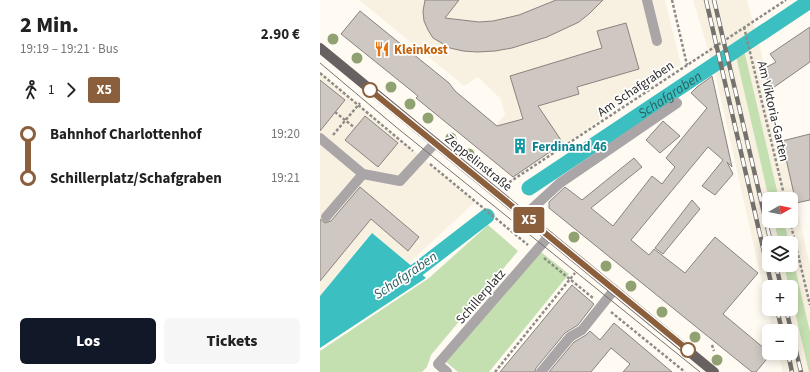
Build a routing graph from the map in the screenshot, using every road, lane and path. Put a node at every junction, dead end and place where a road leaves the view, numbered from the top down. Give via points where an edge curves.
1 (647, 0) edge
2 (672, 0) edge
3 (786, 0) edge
4 (744, 27) junction
5 (657, 41) dead end
6 (320, 48) edge
7 (687, 65) junction
8 (360, 102) dead end
9 (677, 103) dead end
10 (335, 112) dead end
11 (345, 120) junction
12 (355, 128) dead end
13 (323, 141) edge
14 (435, 143) junction
15 (364, 174) junction
16 (495, 192) junction
17 (783, 192) edge
18 (524, 216) junction
19 (326, 217) dead end
20 (792, 228) edge
21 (549, 236) junction
22 (583, 264) junction
23 (614, 290) junction
24 (810, 305) edge
25 (712, 345) dead end
26 (714, 351) dead end
27 (447, 372) edge
28 (495, 372) edge
29 (540, 372) edge
30 (714, 372) edge

1 - 5 street
2 - 7 path
3 - 4 path, Am Schafgraben
4 - 7 path, Am Schafgraben
4 - 17 path, Am Viktoria-Garten
6 - 14 main road, Zeppelinstraße
7 - 16 path, Am Schafgraben
8 - 11 path
9 - 18 street via 560,183
10 - 11 path
11 - 12 path
11 - 13 path
13 - 15 street
14 - 15 street via 400,181
14 - 16 main road, Zeppelinstraße
15 - 19 street
16 - 18 main road, Zeppelinstraße
18 - 21 main road, Zeppelinstraße
20 - 24 path
21 - 22 main road, Zeppelinstraße
21 - 27 street, Schillerplatz via 438,364
22 - 23 main road, Zeppelinstraße
22 - 28 path
23 - 29 street via 582,330 570,337
23 - 30 main road, Zeppelinstraße
25 - 26 path

